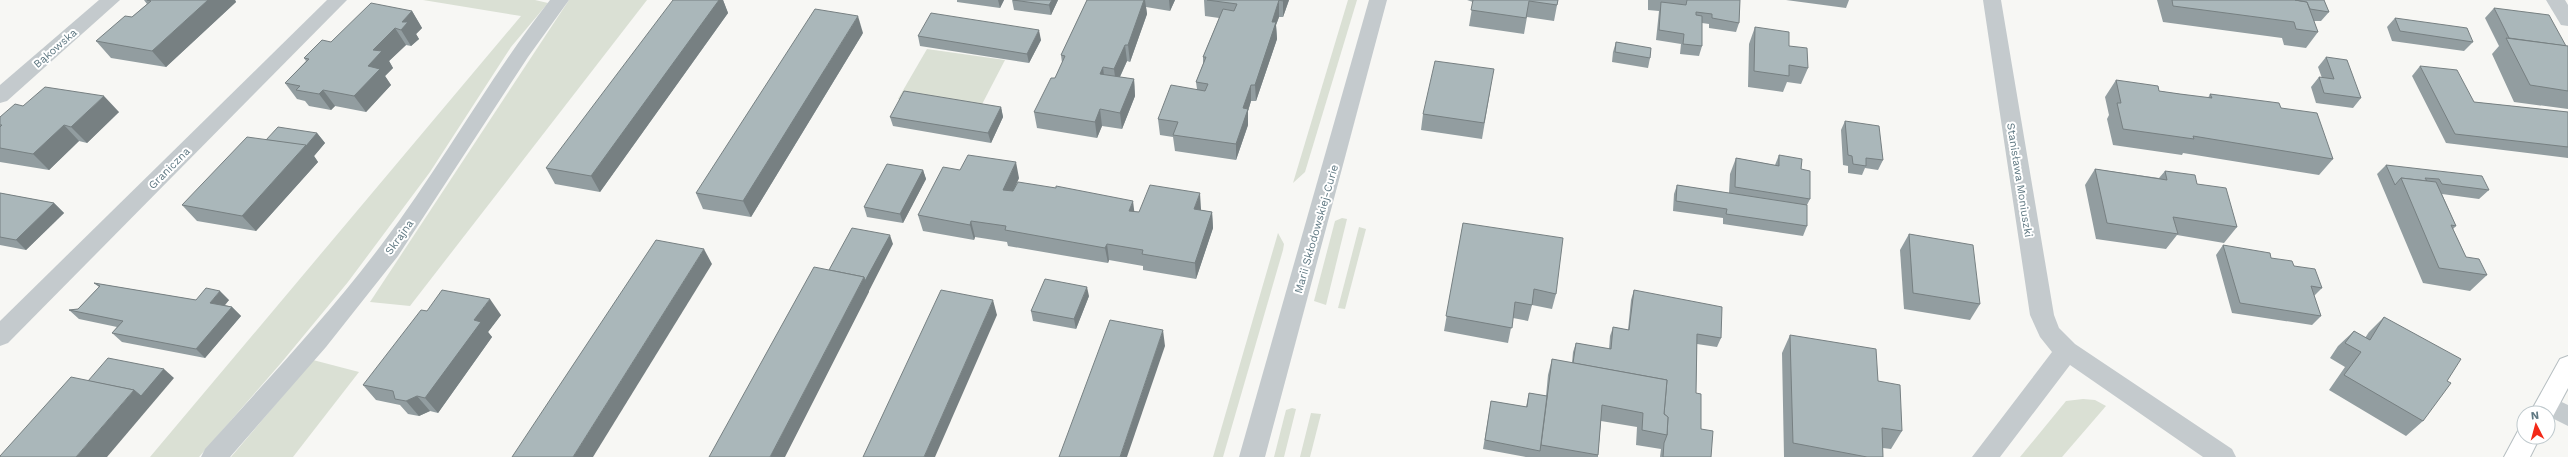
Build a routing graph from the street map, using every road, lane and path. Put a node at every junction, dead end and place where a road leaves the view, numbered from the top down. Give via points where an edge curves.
1 (111, 0) edge
2 (338, 0) edge
3 (560, 0) edge
4 (1378, 0) edge
5 (1992, 0) edge
6 (2555, 0) edge
7 (2568, 20) edge
8 (0, 96) edge
9 (0, 336) edge
10 (2067, 351) junction
11 (2568, 366) edge
12 (2546, 405) edge
13 (2556, 413) edge
14 (2568, 417) edge
15 (2524, 445) edge
16 (214, 457) edge
17 (1252, 457) edge
18 (1985, 457) edge
19 (2223, 457) edge
20 (2517, 457) edge

1 - 8 street, Bąkowska
2 - 9 street, Graniczna
3 - 16 street, Skrajna via 523,49 413,218 376,270
4 - 17 street, Marii Skłodowskiej-Curie
5 - 10 street, Stanisława Moniuszki via 2042,315 2052,338
6 - 7 street
10 - 18 street
10 - 19 street, Stanisława Moniuszki
11 - 12 street
13 - 14 lane
15 - 20 street

